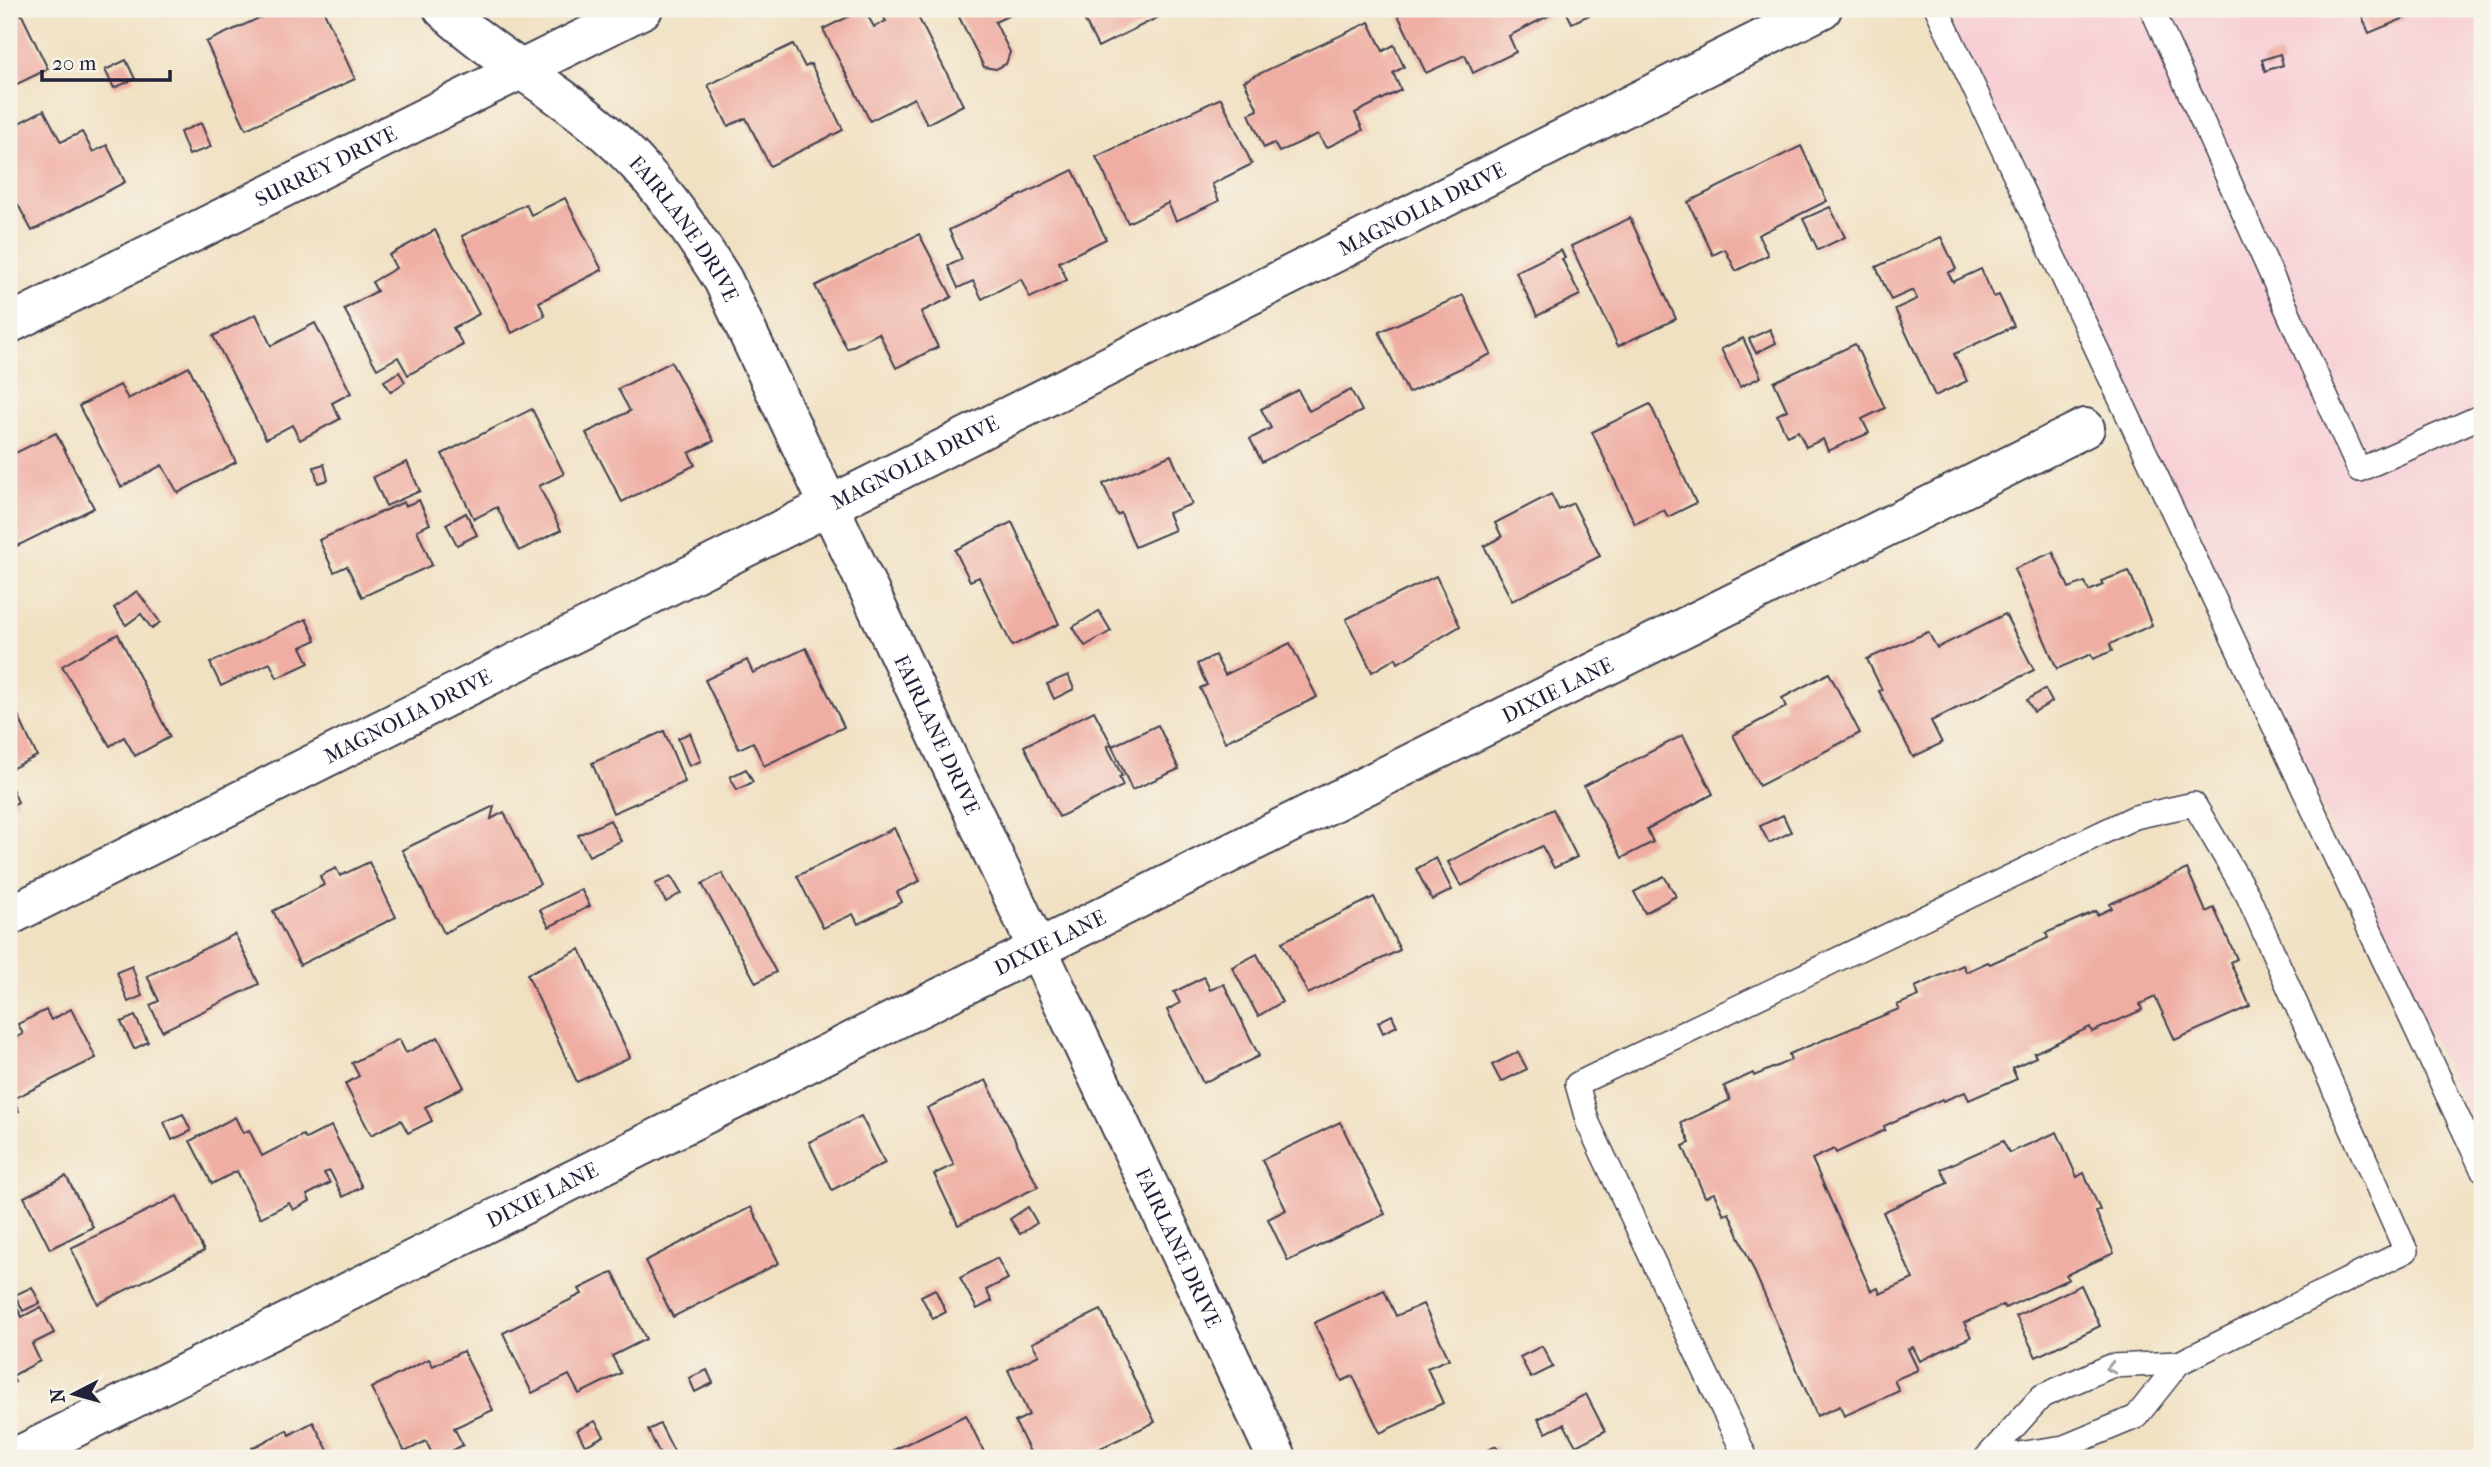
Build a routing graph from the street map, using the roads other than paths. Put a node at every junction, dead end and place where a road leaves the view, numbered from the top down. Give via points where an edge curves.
1 (443, 9) edge
2 (643, 9) edge
3 (1822, 9) edge
4 (1937, 9) edge
5 (2152, 9) edge
6 (520, 70) junction
7 (9, 324) edge
8 (2482, 416) edge
9 (2085, 428) dead end
10 (830, 506) junction
11 (9, 916) edge
12 (1036, 950) junction
13 (2482, 1169) edge
14 (2179, 1363) junction
15 (15, 1458) edge
16 (1277, 1458) edge
17 (1746, 1458) edge
18 (1986, 1458) edge
19 (1993, 1458) edge

1 - 6 street, FAIRLANE DRIVE
2 - 6 street, SURREY DRIVE
3 - 10 street, MAGNOLIA DRIVE
4 - 13 lane
5 - 8 lane via 2359,470
6 - 7 street, SURREY DRIVE
6 - 10 street, FAIRLANE DRIVE via 599,127 683,217 723,280
9 - 12 street, DIXIE LANE
10 - 11 street, MAGNOLIA DRIVE
10 - 12 street, FAIRLANE DRIVE
12 - 15 street, DIXIE LANE
12 - 16 street, FAIRLANE DRIVE
14 - 17 lane via 2406,1251 2248,896 2194,804 2135,817 1577,1084 1588,1123
14 -> 18 lane via 2111,1366 2042,1396
14 - 19 lane via 2136,1417 2064,1447

